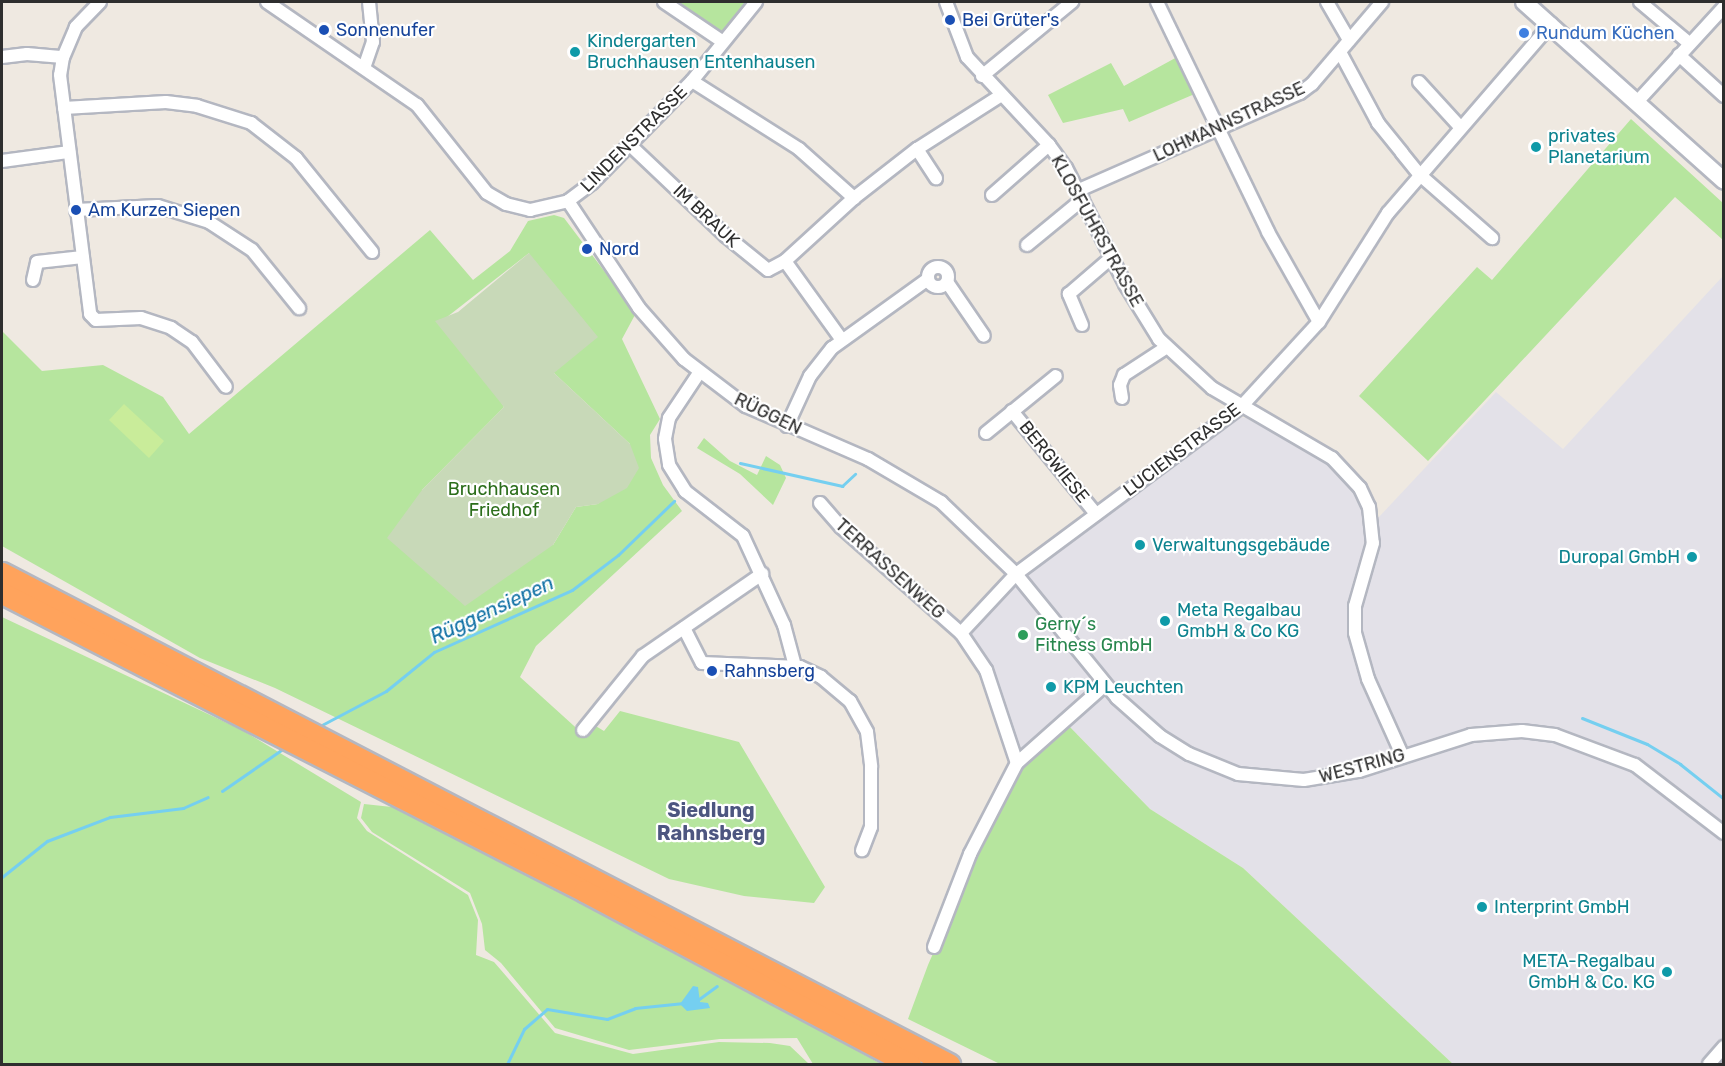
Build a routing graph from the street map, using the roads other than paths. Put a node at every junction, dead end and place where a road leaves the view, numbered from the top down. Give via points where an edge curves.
1 (100, 2) edge
2 (267, 2) edge
3 (369, 2) edge
4 (664, 2) edge
5 (756, 2) edge
6 (946, 2) edge
7 (1072, 2) edge
8 (1157, 2) edge
9 (1327, 2) edge
10 (1382, 2) edge
11 (1524, 2) edge
12 (1640, 2) edge
13 (1724, 7) edge
14 (1551, 24) junction
15 (1349, 40) junction
16 (723, 42) junction
17 (1689, 43) junction
18 (1340, 52) junction
19 (1679, 55) junction
20 (2, 57) edge
21 (63, 57) junction
22 (365, 65) junction
23 (982, 76) junction
24 (692, 81) junction
25 (1419, 82) dead end
26 (1000, 96) junction
27 (1724, 96) edge
28 (1637, 102) junction
29 (64, 108) junction
30 (1220, 127) junction
31 (1461, 128) junction
32 (1049, 145) junction
33 (632, 146) junction
34 (917, 149) junction
35 (69, 152) junction
36 (2, 161) edge
37 (1420, 175) junction
38 (936, 178) dead end
39 (1724, 181) edge
40 (1081, 194) junction
41 (992, 195) dead end
42 (854, 198) junction
43 (568, 201) junction
44 (76, 210) junction
45 (1492, 238) dead end
46 (1028, 245) dead end
47 (372, 252) dead end
48 (1112, 257) junction
49 (84, 261) junction
50 (785, 261) junction
51 (33, 280) dead end
52 (298, 308) dead end
53 (1319, 322) junction
54 (1082, 325) dead end
55 (984, 336) dead end
56 (842, 340) junction
57 (1167, 347) junction
58 (699, 373) junction
59 (1056, 376) dead end
60 (226, 387) dead end
61 (1122, 398) dead end
62 (1241, 407) junction
63 (1012, 411) junction
64 (787, 426) junction
65 (986, 433) dead end
66 (820, 503) dead end
67 (1096, 514) junction
68 (2, 573) edge
69 (762, 574) junction
70 (1016, 574) junction
71 (2, 593) edge
72 (2, 600) edge
73 (57, 622) junction
74 (684, 628) junction
75 (961, 633) junction
76 (795, 666) junction
77 (1105, 685) junction
78 (248, 710) junction
79 (583, 730) dead end
80 (1403, 757) junction
81 (1017, 763) junction
82 (391, 783) junction
83 (1724, 832) edge
84 (862, 850) dead end
85 (934, 947) dead end
86 (1724, 1047) edge
87 (910, 1065) edge
88 (948, 1065) edge
89 (1709, 1065) edge

1 - 21 street via 76,27
2 - 22 street, LINDENSTRASSE
3 - 22 street via 374,37
4 - 16 street
5 - 16 street, LINDENSTRASSE
6 - 23 street, KLOSFUHRSTRASSE via 956,36
7 - 23 street
8 - 30 street
9 - 15 street
10 - 15 street, LOHMANNSTRASSE
11 - 14 street
12 - 17 street
13 - 17 street
14 - 28 street
14 - 31 street, LUCIENSTRASSE
15 - 18 street, LOHMANNSTRASSE
16 - 24 street, LINDENSTRASSE
17 - 19 street
18 - 30 street, LOHMANNSTRASSE via 1300,93
18 - 37 street via 1378,123
19 - 27 street
19 - 28 street
20 - 21 street
21 - 29 street
22 - 43 street, LINDENSTRASSE via 426,114 468,172 492,196 530,210
23 - 26 street, KLOSFUHRSTRASSE
24 - 33 street, LINDENSTRASSE
24 - 42 street via 799,149
25 - 31 street
26 - 32 street, KLOSFUHRSTRASSE
26 - 34 street
28 - 39 street
29 - 35 street
29 - 47 street via 166,102 197,106 251,123 296,159
30 - 40 street, LOHMANNSTRASSE
30 - 53 street via 1268,232
31 - 37 street, LUCIENSTRASSE
32 - 40 street, KLOSFUHRSTRASSE
32 - 41 street
33 - 43 street, LINDENSTRASSE
33 - 50 street, IM BRAUK via 763,267 773,269
34 - 38 street
34 - 42 street
35 - 36 street
35 - 44 street
37 - 45 street
37 - 53 street, LUCIENSTRASSE via 1366,244
40 - 46 street, LOHMANNSTRASSE
40 - 48 street, KLOSFUHRSTRASSE
42 - 50 street
43 - 58 street, RÜGGEN via 652,327
44 - 49 street
44 - 52 street via 152,206 209,222 252,250
48 - 54 street via 1069,294
48 - 57 street, KLOSFUHRSTRASSE via 1141,312
49 - 51 street via 37,262
49 - 60 street via 91,317 141,318 171,328 192,342
50 - 56 street
53 - 62 street, LUCIENSTRASSE
55 - 56 street via 940,268 931,270 928,279
56 - 64 street via 810,376
57 - 61 street via 1124,375 1120,385
57 - 62 street, KLOSFUHRSTRASSE via 1212,388
58 - 64 street, RÜGGEN via 732,397
58 - 69 street via 669,418 669,465 685,491 737,529
59 - 63 street, BERGWIESE
62 - 67 street, LUCIENSTRASSE
62 - 80 street, KLOSFUHRSTRASSE via 1339,463 1367,500 1373,543 1355,606 1355,633 1368,679
63 - 65 street, BERGWIESE
63 - 67 street, BERGWIESE
64 - 70 street, RÜGGEN via 855,453 918,486 963,520
66 - 75 street, TERRASSENWEG via 841,527
67 - 70 street, LUCIENSTRASSE
68 - 78 highway
69 - 74 street
69 - 76 street via 784,625
70 - 75 street, LUCIENSTRASSE
70 - 77 street, WESTRING
71 - 73 highway
72 - 73 highway via 33,616
73 - 78 highway
74 - 76 street via 702,663
74 - 79 street via 639,659
75 - 81 street via 986,670
76 - 84 street via 821,677 844,694 867,732 872,810 871,831
77 - 80 street, WESTRING via 1168,741 1201,760 1238,774 1290,780 1326,778
77 - 81 street
78 - 82 highway
80 - 83 street, WESTRING via 1488,732 1560,736 1635,765
81 - 85 street via 970,854
82 - 87 highway
82 - 88 highway
86 - 89 street

